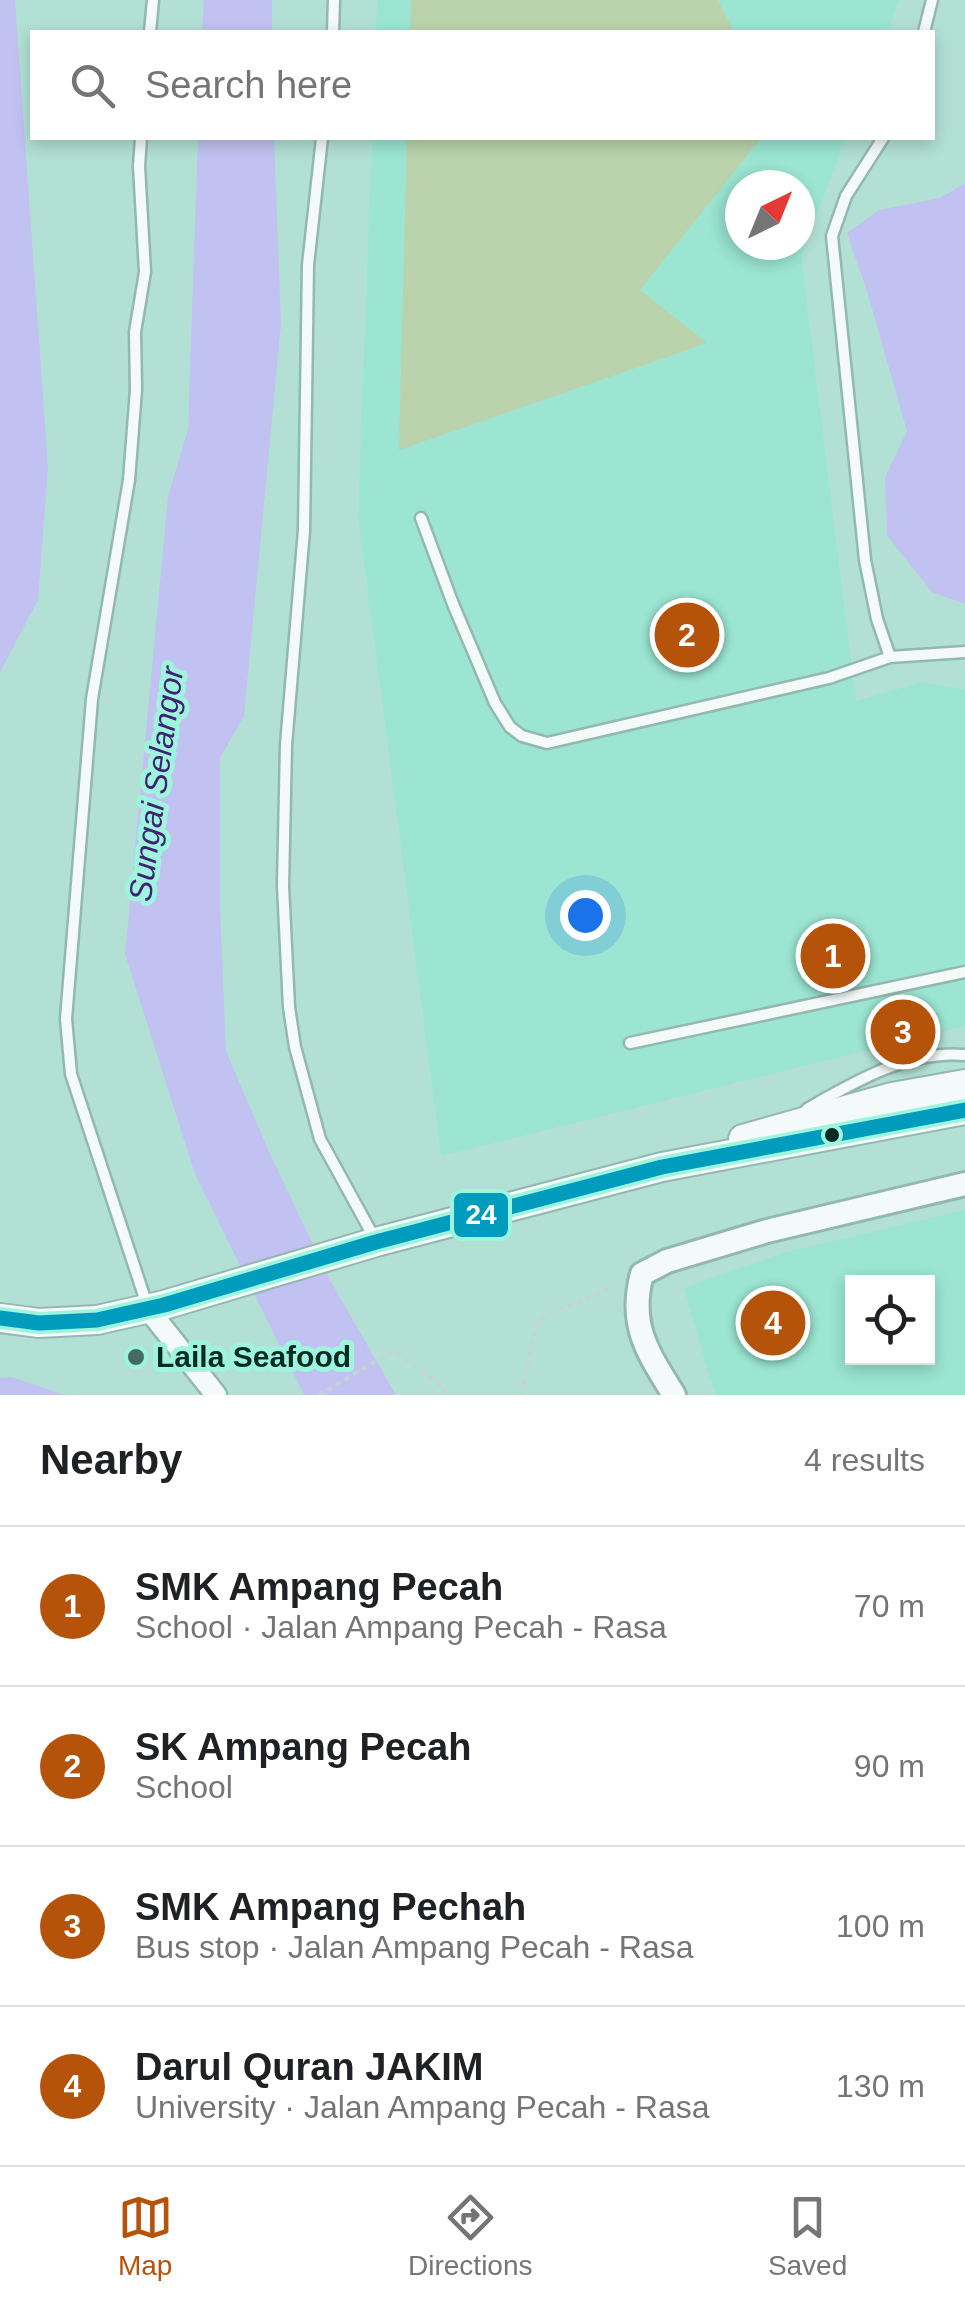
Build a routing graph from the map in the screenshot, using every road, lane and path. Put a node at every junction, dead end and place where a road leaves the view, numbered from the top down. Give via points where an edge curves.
1 (152, 0) edge
2 (334, 0) edge
3 (932, 0) edge
4 (150, 30) edge
5 (333, 30) edge
6 (924, 30) edge
7 (141, 140) edge
8 (322, 140) edge
9 (882, 140) edge
10 (422, 518) dead end
11 (965, 652) edge
12 (890, 656) junction
13 (965, 972) edge
14 (630, 1043) dead end
15 (965, 1055) edge
16 (965, 1084) edge
17 (965, 1110) edge
18 (771, 1129) junction
19 (662, 1167) junction
20 (965, 1184) edge
21 (371, 1244) junction
22 (642, 1274) junction
23 (148, 1308) junction
24 (0, 1318) edge
25 (216, 1395) edge
26 (318, 1395) edge
27 (448, 1395) edge
28 (522, 1395) edge
29 (674, 1395) edge

1 - 4 lane
2 - 5 lane
3 - 6 lane
7 - 23 lane via 145,272 135,332 132,444 92,699 66,1019 71,1074
8 - 21 lane via 308,264 304,530 282,886 295,1047 320,1138
9 - 12 lane via 846,196 832,236 865,560
10 - 12 lane via 495,703 510,727 535,742 829,678
11 - 12 lane
13 - 14 lane
15 - 18 lane via 882,1069
16 - 18 main road
17 - 19 main road
18 - 19 main road
19 - 21 main road
20 - 22 street via 767,1231
21 - 23 main road
22 - 28 path via 538,1319
22 - 29 street via 636,1322
23 - 24 main road via 97,1320
23 - 25 street
26 - 27 path via 393,1351

